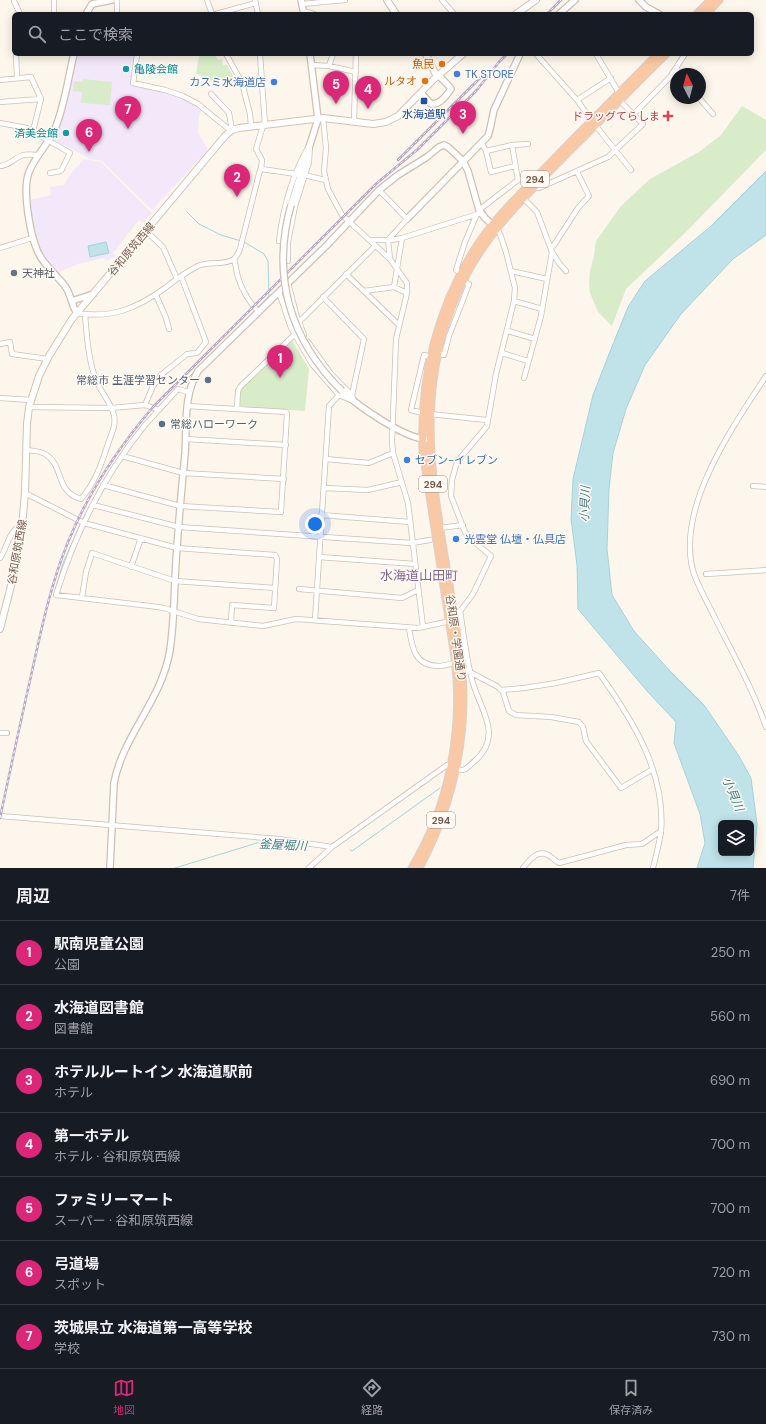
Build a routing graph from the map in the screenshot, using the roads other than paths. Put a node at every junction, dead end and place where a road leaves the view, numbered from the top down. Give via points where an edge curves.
1 (54, 0) edge
2 (112, 0) edge
3 (117, 0) edge
4 (207, 0) edge
5 (345, 0) edge
6 (387, 0) edge
7 (442, 0) edge
8 (536, 0) edge
9 (575, 0) edge
10 (639, 0) edge
11 (711, 0) edge
12 (719, 0) edge
13 (14, 1) dead end
14 (256, 2) edge
15 (302, 2) edge
16 (19, 12) edge
17 (54, 12) edge
18 (87, 12) edge
19 (117, 12) edge
20 (211, 12) edge
21 (223, 12) edge
22 (258, 12) edge
23 (303, 12) edge
24 (392, 12) edge
25 (452, 12) edge
26 (519, 12) edge
27 (562, 12) edge
28 (655, 12) edge
29 (699, 12) edge
30 (708, 12) edge
31 (16, 56) edge
32 (74, 56) edge
33 (137, 56) edge
34 (227, 56) edge
35 (260, 56) edge
36 (310, 56) edge
37 (332, 56) edge
38 (356, 56) edge
39 (427, 56) edge
40 (460, 56) edge
41 (519, 56) edge
42 (538, 56) edge
43 (597, 56) edge
44 (656, 56) edge
45 (664, 56) edge
46 (684, 56) edge
47 (311, 65) junction
48 (329, 66) junction
49 (677, 68) edge
50 (356, 72) junction
51 (439, 76) junction
52 (670, 77) edge
53 (17, 78) junction
54 (611, 78) junction
55 (0, 80) edge
56 (211, 94) dead end
57 (420, 94) junction
58 (619, 97) junction
59 (41, 99) junction
60 (577, 100) junction
61 (0, 102) edge
62 (704, 104) edge
63 (634, 114) junction
64 (713, 114) dead end
65 (321, 118) junction
66 (354, 122) junction
67 (0, 123) edge
68 (594, 123) junction
69 (250, 126) junction
70 (264, 126) junction
71 (232, 130) junction
72 (33, 131) junction
73 (48, 141) junction
74 (310, 144) junction
75 (482, 144) junction
76 (528, 144) dead end
77 (512, 145) junction
78 (486, 151) junction
79 (616, 151) junction
80 (39, 155) junction
81 (463, 161) junction
82 (0, 166) edge
83 (515, 166) junction
84 (261, 169) junction
85 (631, 170) dead end
86 (576, 172) junction
87 (50, 173) dead end
88 (296, 174) junction
89 (304, 175) junction
90 (325, 180) junction
91 (518, 180) junction
92 (534, 184) junction
93 (379, 190) junction
94 (523, 198) junction
95 (479, 213) junction
96 (407, 218) junction
97 (349, 222) junction
98 (495, 227) junction
99 (146, 230) junction
100 (32, 238) junction
101 (402, 238) junction
102 (370, 240) junction
103 (388, 240) junction
104 (288, 242) junction
105 (376, 246) junction
106 (0, 248) edge
107 (552, 250) junction
108 (234, 259) junction
109 (390, 259) junction
110 (288, 261) dead end
111 (396, 266) junction
112 (511, 271) junction
113 (566, 271) dead end
114 (461, 273) junction
115 (346, 274) junction
116 (179, 278) junction
117 (547, 279) junction
118 (288, 283) junction
119 (394, 286) junction
120 (364, 291) junction
121 (95, 292) junction
122 (279, 292) junction
123 (408, 293) junction
124 (156, 295) junction
125 (323, 297) junction
126 (72, 301) junction
127 (514, 301) junction
128 (542, 309) junction
129 (259, 312) junction
130 (77, 314) junction
131 (450, 314) junction
132 (85, 315) junction
133 (298, 321) junction
134 (399, 325) junction
135 (169, 329) dead end
136 (508, 331) junction
137 (294, 333) junction
138 (535, 339) junction
139 (0, 344) edge
140 (502, 352) junction
141 (434, 355) junction
142 (48, 359) junction
143 (528, 361) junction
144 (766, 376) edge
145 (524, 378) dead end
146 (188, 392) junction
147 (341, 393) junction
148 (352, 395) junction
149 (0, 398) edge
150 (31, 400) junction
151 (354, 402) junction
152 (145, 405) junction
153 (187, 406) junction
154 (29, 408) junction
155 (111, 408) junction
156 (237, 409) junction
157 (159, 410) junction
158 (426, 414) junction
159 (487, 420) junction
160 (392, 425) junction
161 (186, 439) junction
162 (426, 439) junction
163 (286, 445) junction
164 (27, 450) junction
165 (393, 453) junction
166 (122, 456) junction
167 (326, 459) junction
168 (183, 473) junction
169 (284, 479) junction
170 (402, 482) junction
171 (103, 485) junction
172 (753, 486) dead end
173 (766, 487) edge
174 (324, 488) junction
175 (25, 493) junction
176 (93, 505) junction
177 (180, 506) junction
178 (321, 515) junction
179 (410, 522) junction
180 (84, 523) junction
181 (462, 525) junction
182 (22, 526) junction
183 (179, 527) junction
184 (440, 528) junction
185 (320, 536) junction
186 (141, 538) junction
187 (430, 540) dead end
188 (412, 543) junction
189 (0, 546) edge
190 (177, 548) junction
191 (5, 550) junction
192 (319, 557) junction
193 (0, 558) edge
194 (415, 564) junction
195 (131, 567) junction
196 (766, 570) edge
197 (706, 574) dead end
198 (175, 581) junction
199 (275, 588) junction
200 (299, 589) dead end
201 (418, 590) junction
202 (317, 591) junction
203 (82, 597) junction
204 (174, 611) junction
205 (460, 611) junction
206 (452, 618) junction
207 (315, 620) junction
208 (231, 623) junction
209 (424, 627) junction
210 (409, 628) junction
211 (0, 630) edge
212 (459, 666) junction
213 (470, 672) junction
214 (501, 690) junction
215 (766, 727) edge
216 (0, 733) edge
217 (7, 733) dead end
218 (454, 768) junction
219 (653, 769) junction
220 (0, 816) edge
221 (112, 826) junction
222 (661, 831) junction
223 (332, 847) junction
224 (110, 868) edge
225 (308, 868) edge
226 (412, 868) edge
227 (419, 868) edge
228 (523, 868) edge
229 (653, 868) edge

1 - 17 street
2 - 18 street via 92,4
3 - 19 street
4 - 20 street
5 - 15 street
6 - 24 main road
7 - 25 street
8 - 26 main road
9 - 27 street
10 - 28 street
11 - 29 highway
12 - 30 highway
13 - 16 street
14 - 21 street
14 - 22 street
15 - 23 street
31 - 53 street
32 - 73 street via 54,130
33 - 71 street via 133,83 183,96
34 - 69 street via 242,83 250,114
35 - 70 street
36 - 47 street
37 - 48 street
38 - 50 street
39 - 51 main road
40 - 51 main road
41 - 75 street via 494,110 488,136
42 - 60 street
43 - 54 street
44 - 58 highway, 谷和原・学園通り / 294
45 - 58 highway, 谷和原・学園通り / 294
46 - 49 street
47 - 48 street
47 - 65 street
48 - 50 street
50 - 66 street
51 - 57 main road
51 - 57 street via 450,87 440,102 431,104
52 - 63 street
53 - 55 street
53 - 59 street via 31,77
54 - 58 street
54 - 60 street
56 - 71 street via 229,112
57 - 66 main road via 398,116 386,122
58 - 63 street
58 - 68 highway, 谷和原・学園通り / 294
59 - 61 street
59 - 72 street
60 - 68 street
62 - 64 street
63 - 79 street via 643,124
65 - 66 main road
65 - 70 main road
65 - 74 street
65 - 90 street via 326,148
67 - 72 street
68 - 79 street
68 - 92 highway, 谷和原・学園通り / 294
69 - 70 main road
69 - 71 main road
70 - 84 street via 256,149 262,160
71 - 99 main road, 谷和原筑西線
72 - 73 street
73 - 80 street
73 - 87 street via 70,153 61,171
74 - 88 street
74 - 89 street via 309,162
74 - 147 street, bridge via 284,232 282,258 285,289 297,328 308,350
75 - 78 street
75 - 81 street
76 - 77 street
77 - 78 street
77 - 83 street
78 - 83 street via 492,172
79 - 85 street
79 - 86 street
80 - 82 street via 24,154 8,165
80 - 100 street via 29,172 26,186
81 - 93 street via 451,149 441,146
81 - 95 street
81 - 96 street
83 - 91 street
84 - 88 street
84 - 108 street via 240,249
86 - 92 street via 539,188
86 - 107 street via 589,196 578,208
88 - 104 street via 285,209 279,241
89 - 90 street
89 - 104 street via 292,215
90 - 97 street via 341,213
91 - 92 street via 528,177
91 - 95 street
92 - 94 highway, 谷和原・学園通り / 294
92 - 98 highway, 谷和原・学園通り / 294 via 518,196
93 - 96 street
93 - 97 street
94 - 98 highway, 谷和原・学園通り / 294
94 - 107 street via 537,212
95 - 98 street
95 - 101 street
95 - 114 street via 465,242 456,270
96 - 103 street
97 - 102 street
97 - 118 street
98 - 112 street via 500,234
98 - 114 highway, 谷和原・学園通り / 294 via 479,243
98 - 131 highway, 谷和原・学園通り / 294 via 463,282
99 - 116 street via 162,247
99 - 121 main road, 谷和原筑西線
100 - 106 street
100 - 126 street via 40,258 65,286
101 - 103 street
101 - 111 street
102 - 103 street
102 - 105 street
103 - 109 street
104 - 110 street
105 - 109 street
105 - 115 street
107 - 113 street
107 - 117 street
108 - 116 street via 203,264
108 - 129 street via 241,287 248,301
109 - 111 street
111 - 119 street
111 - 123 street via 407,283
112 - 117 street
112 - 127 street via 515,288
114 - 131 highway, 谷和原・学園通り / 294
115 - 120 street
115 - 125 street
116 - 124 street
116 - 152 street via 206,342 197,353 187,354 157,379
117 - 128 street
118 - 122 street
118 - 133 street
119 - 120 street
119 - 123 street
120 - 134 street
121 - 126 street
121 - 130 main road, 谷和原筑西線
122 - 129 street
122 - 137 street
123 - 134 street
124 - 132 street via 117,313
124 - 135 street
125 - 133 street
125 - 148 street via 364,339
126 - 130 street
127 - 128 street
127 - 136 street
128 - 138 street
129 - 146 street via 198,371
130 - 132 street
130 - 142 main road, 谷和原筑西線 via 63,332
131 - 141 highway, 谷和原・学園通り / 294
131 - 141 street via 449,336 444,355
132 - 155 street via 93,370
133 - 137 street
133 - 148 street via 321,362
134 - 160 street via 396,339
136 - 138 street
136 - 140 street
137 - 147 street via 315,368
137 - 156 street via 240,387
138 - 143 street
139 - 142 street via 10,342 12,354
140 - 143 street
140 - 159 street
141 - 158 highway, 谷和原・学園通り / 294 via 426,379
141 - 158 street via 424,355 411,410
142 - 150 main road, 谷和原筑西線 via 35,385
143 - 145 street
144 - 215 street via 730,433 705,480 690,527 689,541 693,572 757,702
146 - 153 street
146 - 157 street via 178,389
147 - 151 street
147 - 167 street via 329,406
148 - 151 street
149 - 150 street
150 - 154 main road, 谷和原筑西線
151 - 160 street
152 - 155 street
152 - 157 street
153 - 156 street
153 - 161 street
154 - 155 street
154 - 164 main road, 谷和原筑西線
155 - 164 street via 114,415 114,431 100,469 90,489 81,499 73,497 68,492 50,458 45,454
156 - 163 street via 286,412
157 - 166 street
158 - 159 street
158 - 162 highway, 谷和原・学園通り / 294
159 - 181 street via 486,426 457,462 454,470 451,496
160 - 162 street via 411,437
160 - 165 street
161 - 163 street
161 - 168 street
162 - 184 highway, 谷和原・学園通り / 294
162 - 206 highway, 谷和原・学園通り / 294 via 425,465
163 - 169 street
164 - 175 main road, 谷和原筑西線
165 - 167 street via 369,463
165 - 170 street
166 - 168 street
166 - 171 street
167 - 174 street
168 - 169 street
168 - 177 street
169 - 177 street via 281,512
170 - 174 street via 368,490
170 - 179 street
171 - 176 street
171 - 177 street
172 - 173 street
174 - 178 street
175 - 180 street
175 - 182 main road, 谷和原筑西線
176 - 180 street
176 - 183 street
177 - 183 street
178 - 179 street
178 - 185 street
179 - 188 street
180 - 186 street
180 - 203 street via 56,595
181 - 184 street
181 - 205 street via 471,539 491,556 473,594
182 - 191 street via 12,532
182 - 211 main road, 谷和原筑西線
183 - 185 street
183 - 190 street
184 - 206 highway, 谷和原・学園通り / 294
185 - 188 street
185 - 192 street
186 - 190 street
186 - 195 street
187 - 188 street
188 - 194 street
189 - 191 street
190 - 198 street
190 - 199 street via 275,555
191 - 193 street
192 - 194 street
192 - 202 street
194 - 201 street
195 - 198 street
195 - 203 street via 92,553
196 - 197 street
198 - 199 street
198 - 204 street
199 - 208 street via 274,608 232,605
200 - 202 street
201 - 202 street via 402,598
201 - 209 street
202 - 207 street
203 - 204 street
204 - 208 street via 198,619
204 - 221 street via 170,651 164,675 155,697 123,753 117,771
205 - 206 street
205 - 213 street
206 - 209 street via 443,623
206 - 212 highway, 谷和原・学園通り / 294
207 - 208 street via 292,619 263,626
207 - 210 street
209 - 210 street
210 - 212 street via 412,648 418,658 434,665
212 - 213 street
212 - 218 highway, 谷和原・学園通り / 294 via 463,692 463,719
213 - 214 street
213 - 218 street via 490,733 486,749 480,756 466,769
214 - 219 street via 556,683 599,673 637,732
214 - 219 street via 509,711 516,715 579,722 583,727 586,742 621,788
216 - 217 street
218 - 223 street via 447,765
218 - 226 highway, 谷和原・学園通り / 294 via 436,820
218 - 227 highway, 谷和原・学園通り / 294 via 440,823
219 - 222 street via 660,799
220 - 221 street
221 - 223 street via 279,839
221 - 224 street
222 - 228 street via 642,844 626,845 559,863 546,854 539,854
222 - 229 street
223 - 225 street

